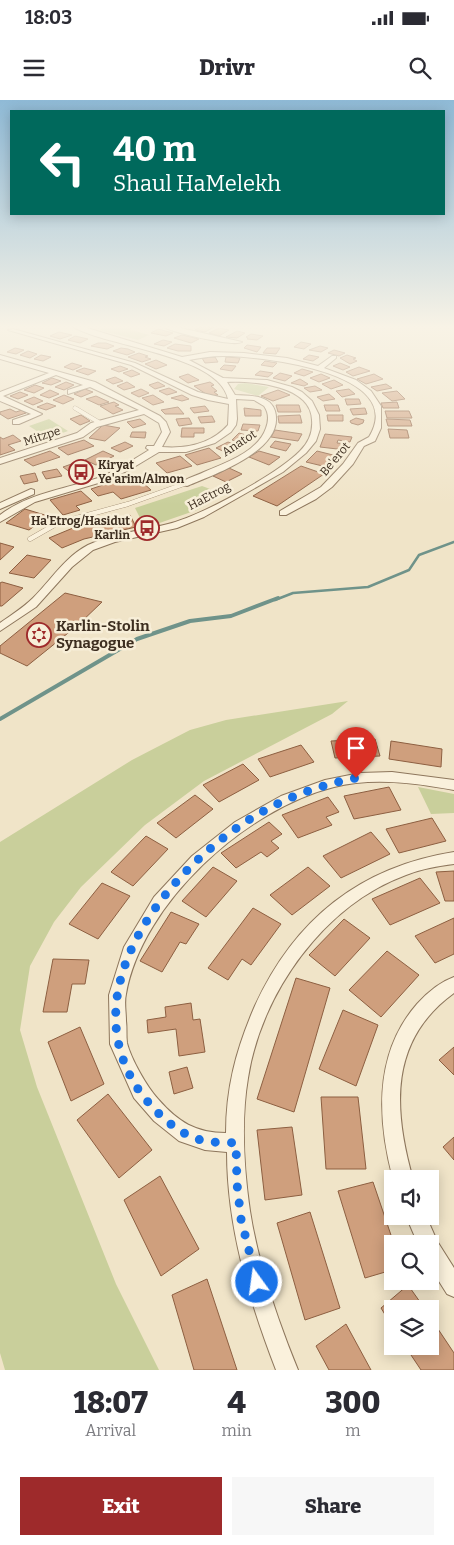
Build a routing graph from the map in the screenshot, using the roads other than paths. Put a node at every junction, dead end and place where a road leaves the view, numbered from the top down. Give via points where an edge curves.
1 (24, 386) edge
2 (86, 386) edge
3 (97, 386) edge
4 (183, 386) edge
5 (227, 386) edge
6 (280, 386) edge
7 (359, 386) edge
8 (71, 392) dead end
9 (0, 397) edge
10 (232, 399) junction
11 (75, 408) dead end
12 (145, 410) junction
13 (16, 422) dead end
14 (100, 423) junction
15 (153, 448) junction
16 (0, 461) edge
17 (184, 484) joint
18 (0, 506) edge
19 (283, 513) dead end
20 (0, 519) edge
21 (30, 539) dead end
22 (0, 628) edge
23 (454, 785) edge
24 (454, 858) edge
25 (454, 984) edge
26 (236, 1143) junction
27 (400, 1170) edge
28 (439, 1263) edge
29 (454, 1287) edge
30 (287, 1370) edge

1 - 9 street
2 - 8 street
3 - 12 street
4 - 10 street via 204,397
5 - 10 street
6 - 22 street, HaEtrog via 305,398 311,404 317,421 311,442 292,462 206,513 158,531 105,542 82,552 35,602
7 - 19 street, Be'erot via 377,406 378,427 373,437 362,444 324,490
9 - 13 street via 38,414
10 - 15 street via 234,424 216,439 188,450
10 - 17 street, Anatot via 255,398 267,404 272,416 268,435 245,455
11 - 14 lane
12 - 14 street, Mitzpe
12 - 15 street via 162,422 166,432
14 - 16 street, Mitzpe via 69,439
15 - 18 street via 100,474 25,494
15 - 20 street via 114,474 32,500
17 - 21 lane via 128,504 58,523
23 - 26 street via 409,779 356,778 330,783 283,801 242,824 204,854 163,896 144,924 128,954 116,1003 122,1054 130,1077 166,1120 204,1141
24 - 26 street via 412,865 376,881 322,921 297,947 268,994 244,1056 234,1115
25 - 27 street via 419,1011 398,1049 392,1077 391,1108
26 - 30 street via 241,1219 271,1331
28 - 29 street

